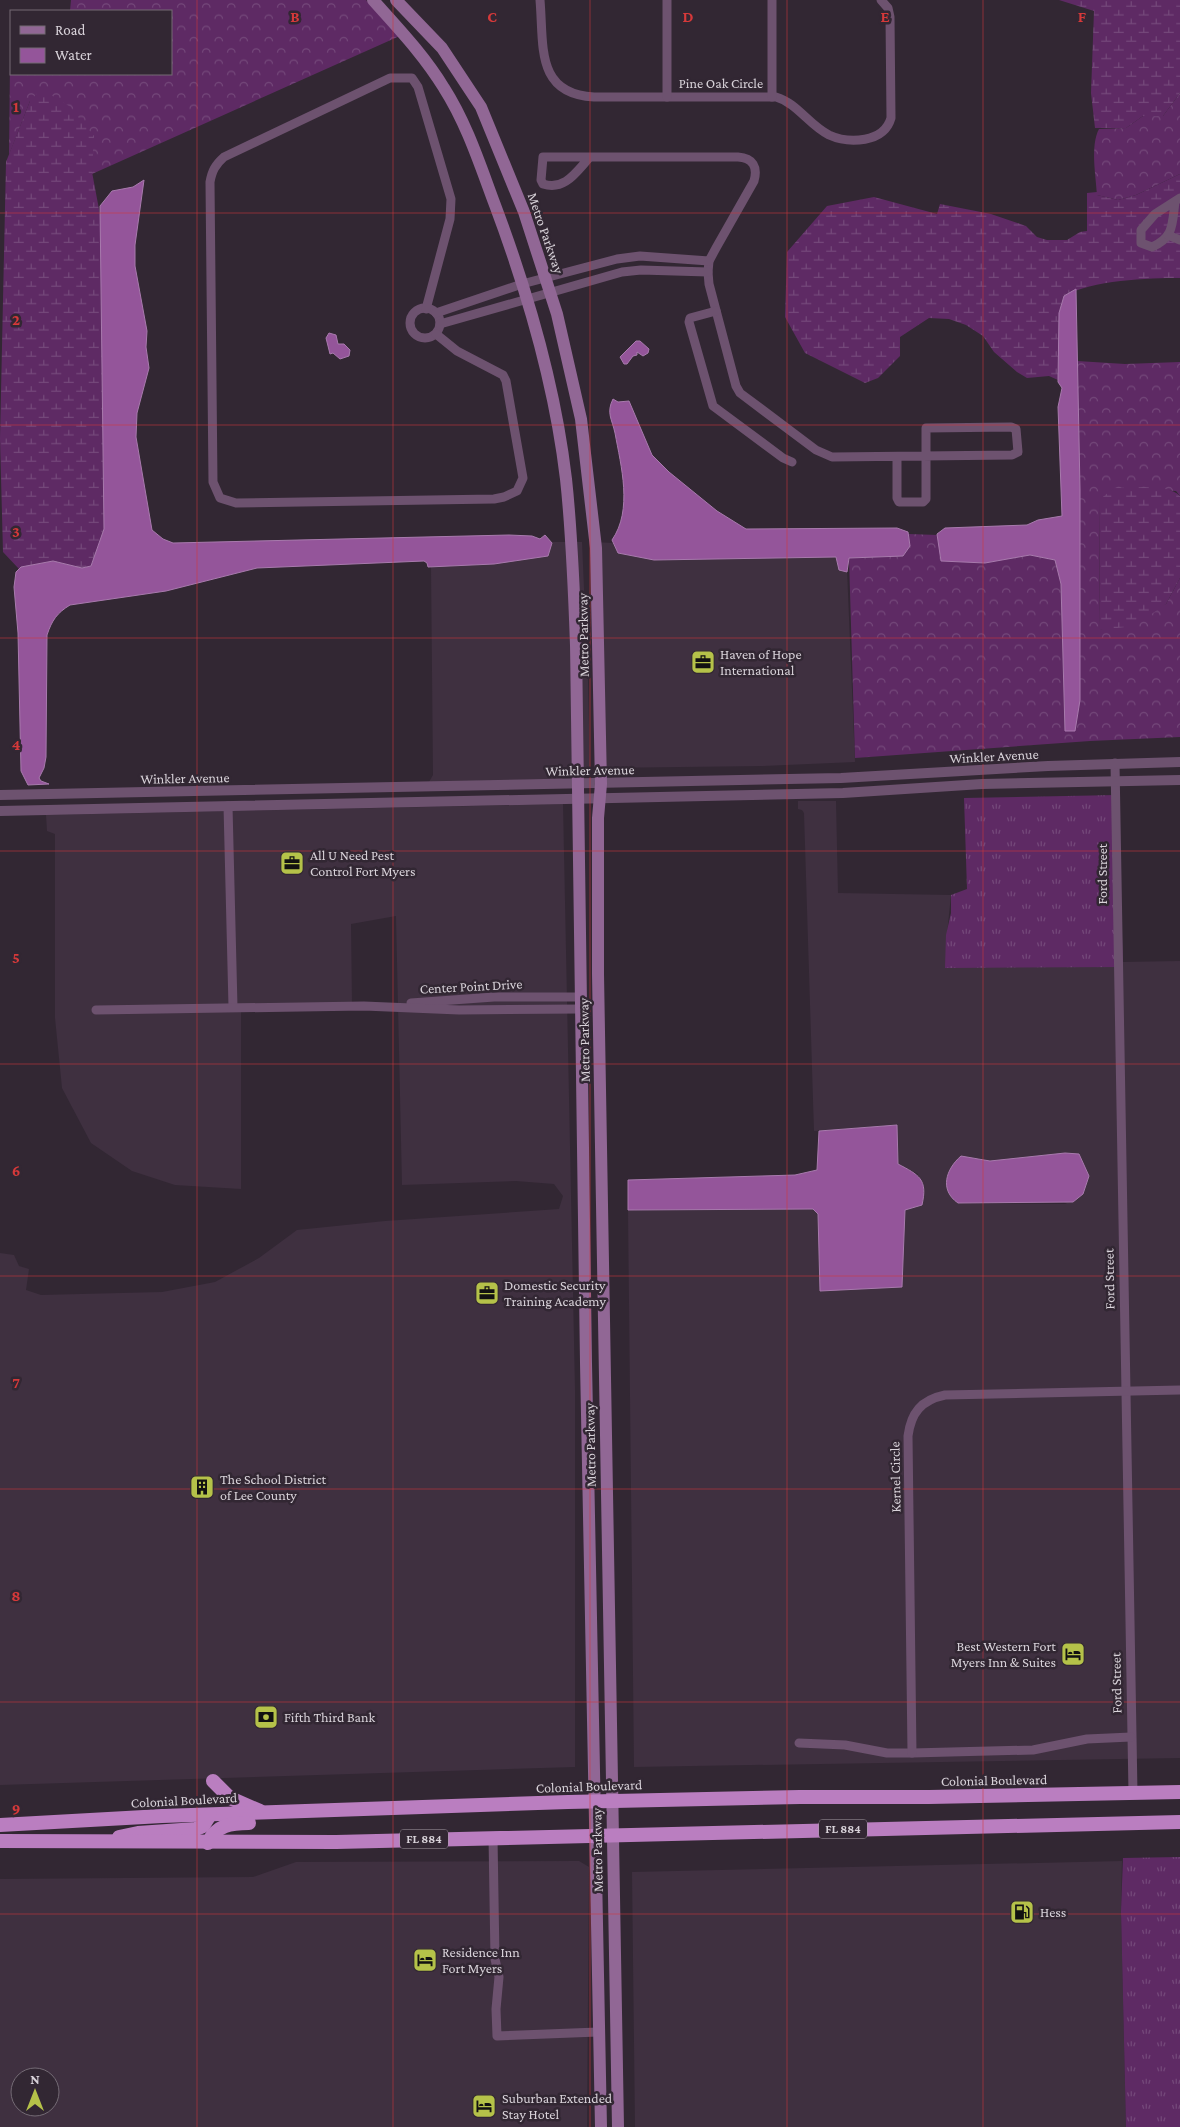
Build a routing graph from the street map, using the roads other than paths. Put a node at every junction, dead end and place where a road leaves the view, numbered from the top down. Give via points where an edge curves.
1 (372, 0) edge
2 (396, 0) edge
3 (540, 0) edge
4 (667, 0) edge
5 (772, 0) edge
6 (881, 0) edge
7 (667, 97) junction
8 (772, 97) junction
9 (590, 157) junction
10 (1178, 200) edge
11 (1168, 236) junction
12 (1180, 240) edge
13 (709, 261) junction
14 (708, 272) junction
15 (546, 279) junction
16 (522, 284) junction
17 (551, 294) junction
18 (527, 301) junction
19 (426, 309) junction
20 (716, 312) junction
21 (436, 313) junction
22 (440, 324) junction
23 (436, 334) junction
24 (927, 456) junction
25 (897, 457) junction
26 (792, 462) dead end
27 (1180, 762) edge
28 (1115, 763) junction
29 (1180, 780) edge
30 (1115, 782) junction
31 (578, 784) junction
32 (601, 784) junction
33 (298, 789) junction
34 (128, 792) junction
35 (0, 795) edge
36 (578, 798) junction
37 (600, 799) junction
38 (228, 806) junction
39 (88, 810) junction
40 (0, 812) edge
41 (581, 1003) junction
42 (233, 1007) junction
43 (96, 1010) dead end
44 (1180, 1390) edge
45 (1125, 1391) junction
46 (1131, 1737) junction
47 (798, 1743) dead end
48 (912, 1753) junction
49 (213, 1782) dead end
50 (1180, 1792) edge
51 (1133, 1793) junction
52 (611, 1801) junction
53 (593, 1802) junction
54 (380, 1809) junction
55 (266, 1813) junction
56 (210, 1815) junction
57 (1180, 1822) edge
58 (0, 1825) edge
59 (611, 1834) junction
60 (594, 1835) junction
61 (493, 1837) junction
62 (0, 1840) edge
63 (102, 1842) junction
64 (208, 1843) junction
65 (598, 2032) junction
66 (601, 2127) edge
67 (618, 2127) edge

1 - 16 main road, Metro Parkway via 432,69 465,124 512,248
2 - 15 main road, Metro Parkway via 442,48 481,107 524,212
3 - 7 street, Pine Oak Circle via 546,66 553,80 563,89 585,97
4 - 7 street
5 - 8 street
6 - 8 street, Pine Oak Circle via 888,8 890,18 892,112 886,130 866,139 837,138 824,132 789,103
7 - 8 street, Pine Oak Circle
9 - 9 street via 543,157 543,184 568,182
9 - 13 street via 748,158 756,170 754,182
10 - 11 street
10 - 11 street via 1155,214 1141,230 1142,243 1152,247 1166,241
11 - 12 street
13 - 14 street
13 - 15 street via 627,257
14 - 17 street via 631,271
14 - 20 street
15 - 16 street
15 - 17 main road, Metro Parkway
16 - 18 main road, Metro Parkway
16 - 21 street
17 - 18 street
17 - 32 main road, Metro Parkway via 581,419 593,510
18 - 22 street
18 - 31 main road, Metro Parkway via 553,400 568,498 574,567
19 - 21 street
19 - 23 street via 412,315 411,328 422,338
19 - 23 street via 450,219 451,199 418,87 412,78 390,78 224,157 212,172 210,182 213,482 220,498 236,503 494,498 517,491 523,478 503,375 457,351
20 - 25 street via 736,386 746,398 824,454
20 - 26 street via 690,318 689,322 713,406
21 - 22 street
22 - 23 street
24 - 24 street via 926,428 1012,426 1016,429 1018,452 1012,455
24 - 25 street
24 - 25 street via 926,499 907,502 899,502 897,498
27 - 28 street, Winkler Avenue
28 - 30 street, Ford Street
28 - 32 street, Winkler Avenue via 850,778
29 - 30 street, Winkler Avenue
30 - 37 street, Winkler Avenue
30 - 45 street, Ford Street
31 - 32 street, Winkler Avenue
31 - 33 street, Winkler Avenue
31 - 36 main road, Metro Parkway
32 - 37 main road, Metro Parkway
33 - 34 street, Winkler Avenue
33 - 38 street via 243,795 234,798
34 - 35 street, Winkler Avenue
34 - 39 street via 119,802
36 - 37 street, Winkler Avenue
36 - 38 street, Winkler Avenue
36 - 41 main road, Metro Parkway
37 - 52 main road, Metro Parkway via 598,974
38 - 39 street, Winkler Avenue
38 - 42 street
39 - 40 street, Winkler Avenue
41 - 42 street, Center Point Drive via 494,997 364,1006
41 - 53 main road, Metro Parkway
42 - 43 street, Center Point Drive
44 - 45 street, Kernel Circle
45 - 46 street, Ford Street
45 - 48 street, Kernel Circle via 944,1395 922,1404 913,1415 908,1436
46 - 48 street via 1087,1739 1033,1750
46 - 51 street, Ford Street
47 - 48 street
49 - 55 highway via 230,1798
50 - 51 highway, Colonial Boulevard
51 - 52 highway, Colonial Boulevard
52 - 53 highway, Colonial Boulevard
52 - 59 main road, Metro Parkway
53 - 54 highway, Colonial Boulevard
53 - 60 main road, Metro Parkway
54 - 55 highway, Colonial Boulevard
54 - 64 highway via 355,1817 326,1820 233,1823 217,1830
55 - 56 highway, Colonial Boulevard
56 - 58 highway, Colonial Boulevard
56 - 63 highway via 203,1826 196,1829 138,1832
57 - 59 highway, FL 884
59 - 60 highway, FL 884
59 - 67 main road, Metro Parkway
60 - 61 highway, FL 884
60 - 65 main road, Metro Parkway
61 - 64 highway, FL 884
61 - 65 street via 495,1959 499,1977 497,2036
62 - 63 highway, FL 884
63 - 64 highway, FL 884
65 - 66 main road, Metro Parkway

